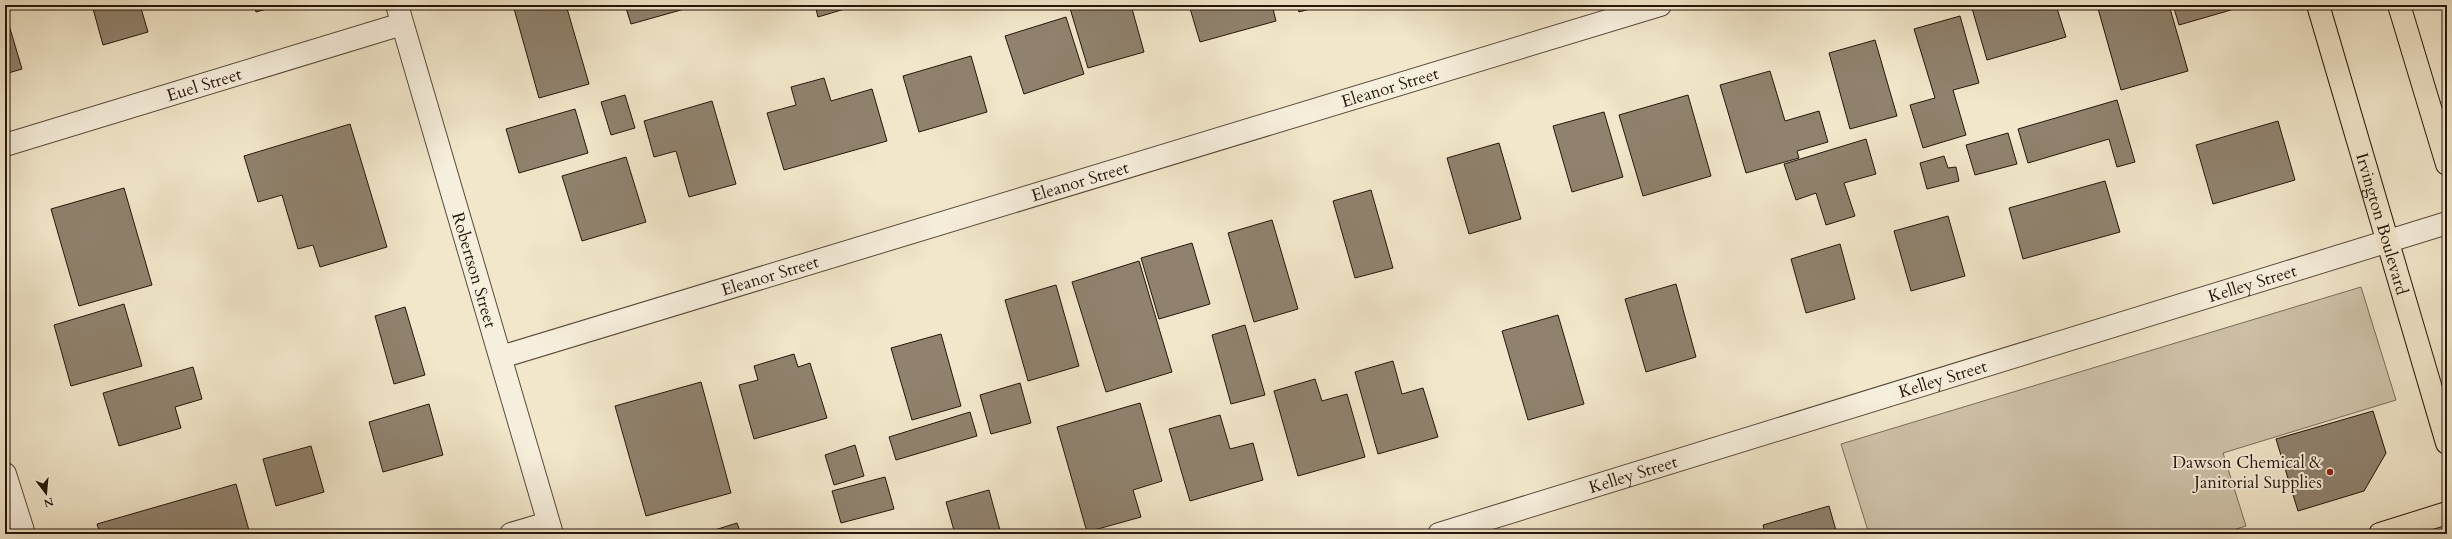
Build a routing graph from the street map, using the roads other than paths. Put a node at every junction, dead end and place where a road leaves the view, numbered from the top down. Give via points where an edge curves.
1 (1660, 5) edge
2 (2318, 5) edge
3 (2399, 5) edge
4 (400, 15) edge
5 (5, 145) edge
6 (2447, 164) edge
7 (2447, 223) edge
8 (2389, 240) junction
9 (501, 357) junction
10 (2447, 443) edge
11 (5, 474) edge
12 (2447, 513) edge
13 (550, 528) edge
14 (24, 534) edge
15 (511, 534) edge
16 (1439, 534) edge
17 (2380, 534) edge

1 - 9 street, Eleanor Street
2 - 8 main road, Irvington Boulevard
3 - 6 main road
4 - 5 street, Euel Street
4 - 9 street, Robertson Street
7 - 8 street, Kelley Street
8 - 10 main road, Irvington Boulevard
8 - 16 street, Kelley Street
9 - 13 street, Robertson Street
11 - 14 street
12 - 17 main road
13 - 15 street

